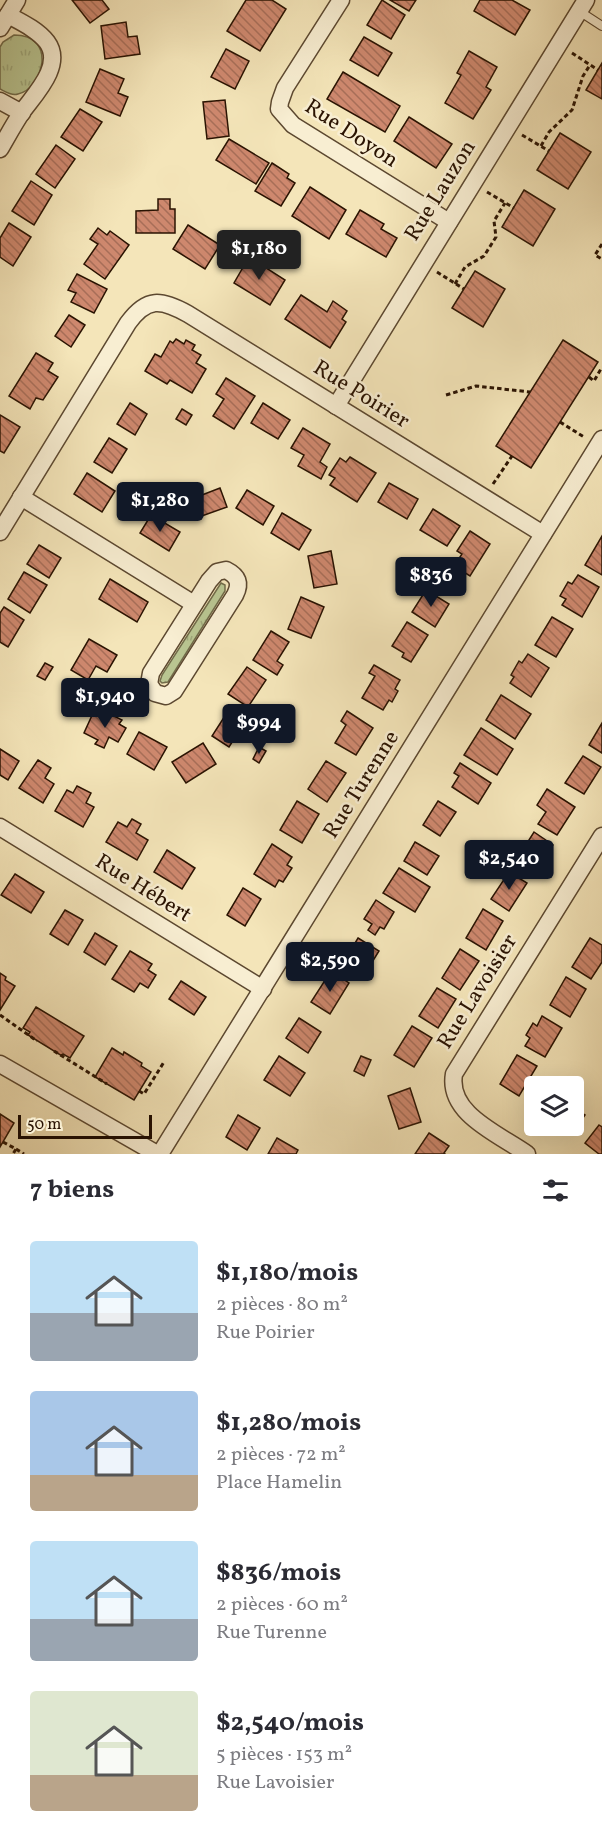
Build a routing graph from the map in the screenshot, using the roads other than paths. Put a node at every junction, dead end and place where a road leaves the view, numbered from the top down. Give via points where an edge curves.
1 (18, 0) edge
2 (340, 0) edge
3 (584, 3) edge
4 (4, 22) edge
5 (602, 26) edge
6 (0, 101) edge
7 (22, 113) junction
8 (0, 149) edge
9 (449, 222) junction
10 (336, 406) junction
11 (600, 443) edge
12 (21, 498) junction
13 (0, 532) edge
14 (543, 534) junction
15 (195, 603) junction
16 (0, 827) edge
17 (602, 836) edge
18 (263, 989) junction
19 (0, 1064) edge
20 (158, 1154) edge
21 (527, 1154) edge

1 - 4 street
2 - 9 street, Rue Doyon via 285,88 279,110 293,125
3 - 5 lane
3 - 9 street, Rue Lauzon
4 - 7 street via 44,38 52,52 45,79
6 - 7 street
7 - 8 street
9 - 10 street, Rue Lauzon
10 - 12 street, Rue Poirier via 188,314 170,304 153,303 139,309 128,323
10 - 14 street, Rue Poirier
11 - 14 street, Rue Turenne
12 - 13 street
12 - 15 street
14 - 18 street, Rue Turenne
15 - 15 street via 217,572 226,570 238,580 235,595 179,685 171,694 161,696 152,689 149,678
16 - 18 street, Rue Hébert
17 - 21 street, Rue Lavoisier via 454,1074 453,1088 462,1109
18 - 20 street, Rue Turenne
19 - 20 street

